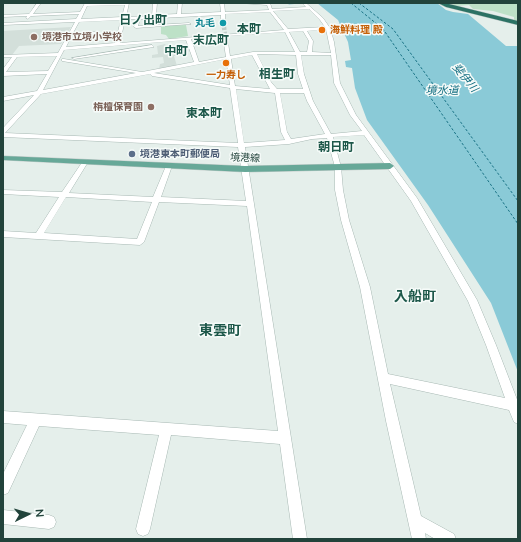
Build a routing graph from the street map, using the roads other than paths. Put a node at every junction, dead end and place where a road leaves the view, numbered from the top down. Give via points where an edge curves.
1 (39, 3) edge
2 (127, 3) edge
3 (155, 3) edge
4 (180, 3) edge
5 (222, 3) edge
6 (242, 3) edge
7 (268, 3) edge
8 (441, 3) edge
9 (86, 4) edge
10 (287, 4) dead end
11 (307, 5) edge
12 (293, 9) junction
13 (271, 11) junction
14 (82, 13) junction
15 (30, 14) junction
16 (3, 16) edge
17 (179, 16) junction
18 (188, 16) junction
19 (154, 17) junction
20 (223, 17) junction
21 (123, 18) junction
22 (138, 18) junction
23 (78, 20) junction
24 (24, 23) junction
25 (518, 23) edge
26 (3, 24) edge
27 (189, 24) junction
28 (328, 28) junction
29 (304, 29) junction
30 (286, 30) junction
31 (71, 34) junction
32 (225, 35) junction
33 (94, 36) dead end
34 (189, 38) junction
35 (172, 40) junction
36 (117, 44) junction
37 (61, 51) junction
38 (253, 53) junction
39 (298, 53) junction
40 (309, 53) junction
41 (333, 54) junction
42 (3, 56) edge
43 (15, 56) junction
44 (229, 58) junction
45 (57, 60) junction
46 (64, 60) junction
47 (197, 64) junction
48 (110, 67) junction
49 (50, 72) junction
50 (3, 73) edge
51 (145, 73) junction
52 (106, 80) junction
53 (233, 87) junction
54 (276, 91) junction
55 (307, 91) junction
56 (38, 93) junction
57 (3, 100) edge
58 (3, 132) edge
59 (364, 133) junction
60 (3, 135) edge
61 (330, 136) junction
62 (289, 142) junction
63 (241, 145) junction
64 (3, 158) edge
65 (85, 162) junction
66 (169, 166) junction
67 (390, 166) junction
68 (338, 167) junction
69 (245, 169) junction
70 (3, 192) edge
71 (64, 195) junction
72 (156, 200) junction
73 (249, 204) junction
74 (3, 234) edge
75 (38, 236) junction
76 (384, 378) junction
77 (513, 404) junction
78 (3, 417) edge
79 (518, 418) edge
80 (36, 419) junction
81 (166, 428) junction
82 (285, 438) junction
83 (3, 488) edge
84 (3, 517) edge
85 (414, 520) junction
86 (49, 522) dead end
87 (143, 529) dead end
88 (300, 539) edge
89 (419, 539) edge
90 (449, 539) edge

1 - 15 street
2 - 9 street
2 - 21 street
3 - 19 street
4 - 17 street
5 - 20 street
6 - 7 street
7 - 13 street
8 - 25 highway
9 - 14 street
10 - 12 street
11 - 12 street
11 - 28 street
12 - 13 street
13 - 20 street
13 - 30 street
14 - 15 street
14 - 23 street
15 - 16 street
15 - 24 street
17 - 18 street
17 - 19 street
18 - 20 street
18 - 27 street
19 - 22 street
21 - 22 street
21 - 23 street
21 - 36 street
22 - 27 street via 136,27
23 - 24 street
23 - 31 street
24 - 26 street
27 - 34 street
28 - 29 street
28 - 41 street
29 - 30 street
29 - 40 street via 312,41
30 - 32 street
30 - 39 street
31 - 33 street via 96,33
31 - 37 street
32 - 34 street
32 - 44 street
34 - 35 street
34 - 47 street
35 - 36 street
35 - 46 street via 161,45
36 - 37 street
37 - 43 street
37 - 45 street
38 - 39 street
38 - 44 street
38 - 54 street via 262,66 265,78
39 - 40 street
39 - 55 street
40 - 41 street
41 - 59 street via 340,92
42 - 43 street
43 - 50 street
44 - 47 street
44 - 53 street
45 - 46 street
45 - 49 street
46 - 48 street
47 - 51 street
48 - 51 street
48 - 52 street
49 - 50 street
49 - 56 street
51 - 52 street
51 - 53 street
52 - 56 street
53 - 54 street
53 - 63 street
54 - 55 street
54 - 62 street via 284,132
55 - 61 street
56 - 57 street
56 - 58 street
59 - 61 street
59 - 67 street
60 - 63 street
61 - 62 street
61 - 68 street
62 - 63 street
63 - 69 street
64 - 65 main road, 境港線
65 - 66 main road, 境港線
65 - 71 street
66 - 69 main road, 境港線
66 - 72 street
67 - 68 main road, 境港線
67 - 77 street via 414,200 472,300
68 - 69 main road, 境港線
68 - 76 street via 345,220 364,287
69 - 73 street
70 - 71 street
71 - 72 street
71 - 75 street
72 - 73 street
72 - 75 street via 140,242
73 - 82 street
74 - 75 street
76 - 77 street
76 - 85 street
77 - 79 street
78 - 80 street
80 - 81 street
80 - 83 street
81 - 82 street
81 - 87 street
82 - 88 street
84 - 86 street
85 - 89 street
85 - 90 street

